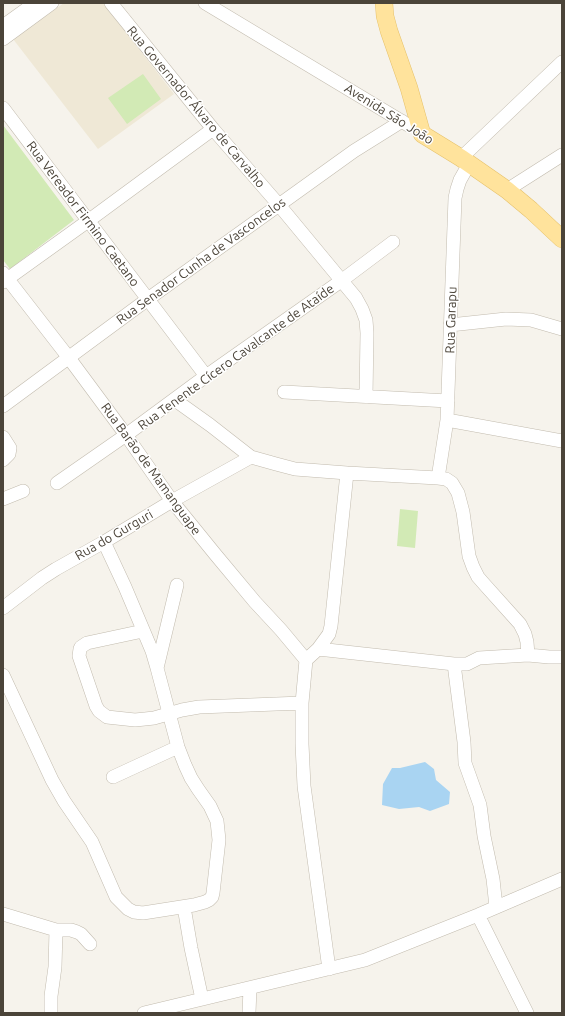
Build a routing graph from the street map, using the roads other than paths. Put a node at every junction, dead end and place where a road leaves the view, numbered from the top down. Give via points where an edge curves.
1 (35, 3) edge
2 (52, 3) edge
3 (111, 3) edge
4 (206, 3) edge
5 (384, 3) edge
6 (10, 25) edge
7 (3, 39) edge
8 (562, 62) edge
9 (3, 108) edge
10 (402, 121) junction
11 (213, 129) junction
12 (422, 134) junction
13 (562, 155) edge
14 (465, 161) junction
15 (507, 190) junction
16 (279, 206) junction
17 (88, 221) junction
18 (562, 239) edge
19 (393, 242) dead end
20 (5, 278) edge
21 (341, 281) junction
22 (148, 299) junction
23 (450, 325) junction
24 (562, 329) edge
25 (69, 358) junction
26 (206, 376) junction
27 (284, 392) dead end
28 (366, 397) junction
29 (175, 400) junction
30 (448, 401) junction
31 (3, 406) edge
32 (447, 420) junction
33 (126, 435) junction
34 (562, 441) edge
35 (6, 442) edge
36 (251, 456) junction
37 (3, 460) edge
38 (347, 473) junction
39 (438, 478) junction
40 (57, 483) dead end
41 (23, 491) dead end
42 (3, 499) edge
43 (172, 501) junction
44 (104, 542) junction
45 (177, 585) dead end
46 (3, 608) edge
47 (144, 631) junction
48 (318, 649) junction
49 (528, 655) junction
50 (562, 657) edge
51 (306, 660) junction
52 (454, 664) junction
53 (157, 668) junction
54 (3, 675) edge
55 (302, 703) junction
56 (170, 714) junction
57 (178, 747) junction
58 (113, 777) dead end
59 (562, 879) edge
60 (184, 907) junction
61 (496, 907) junction
62 (3, 914) edge
63 (478, 915) junction
64 (56, 930) junction
65 (90, 944) dead end
66 (329, 969) junction
67 (250, 988) junction
68 (202, 999) junction
69 (51, 1013) edge
70 (144, 1013) edge
71 (248, 1013) edge
72 (527, 1013) edge

1 - 6 street
2 - 6 street
3 - 11 street, Rua Governador Álvaro de Carvalho
4 - 10 street, Avenida São João
5 - 12 main road via 389,31 410,88
6 - 7 street
8 - 14 street, Rua Garapu
9 - 17 street, Rua Vereador Firmino Caetano
10 - 12 street, Avenida São João
10 - 16 street, Rua Senador Cunha de Vasconcelos via 354,151
11 - 16 street, Rua Governador Álvaro de Carvalho
11 - 17 street
12 - 14 main road, Avenida São João
13 - 15 street
14 - 15 main road, Avenida São João
14 - 23 street, Rua Garapu via 455,198
15 - 18 main road, Avenida São João
16 - 21 street, Rua Governador Álvaro de Carvalho
16 - 22 street, Rua Senador Cunha de Vasconcelos
17 - 20 street
17 - 22 street, Rua Vereador Firmino Caetano
19 - 21 street, Rua Tenente Cícero Cavalcante de Ataíde
20 - 25 street, Rua Barão de Mamanguape
21 - 26 street, Rua Tenente Cícero Cavalcante de Ataíde
21 - 28 street, Rua Governador Álvaro de Carvalho via 356,298 366,320
22 - 25 street, Rua Senador Cunha de Vasconcelos
22 - 26 street, Rua Vereador Firmino Caetano
23 - 24 street via 506,319 531,320
23 - 30 street, Rua Garapu
25 - 31 street, Rua Senador Cunha de Vasconcelos
25 - 33 street, Rua Barão de Mamanguape
26 - 29 street, Rua Tenente Cícero Cavalcante de Ataíde
27 - 28 street
28 - 30 street
29 - 33 street, Rua Tenente Cícero Cavalcante de Ataíde
29 - 36 street
30 - 32 street, Rua Garapu
32 - 34 street
32 - 39 street, Rua Garapu
33 - 40 street, Rua Tenente Cícero Cavalcante de Ataíde
33 - 43 street, Rua Barão de Mamanguape
35 - 37 street via 9,454
36 - 38 street via 295,469
36 - 43 street, Rua do Gurguri
38 - 39 street
38 - 48 street via 333,616 329,634
39 - 49 street via 449,480 455,487 463,512 473,567 478,577 520,624 525,634
41 - 42 street
43 - 44 street, Rua do Gurguri
43 - 51 street, Rua Barão de Mamanguape
44 - 46 street, Rua do Gurguri via 56,568
44 - 47 street
45 - 53 street
47 - 53 street
47 - 56 street via 81,646 79,656 96,706 102,715 135,720
48 - 51 street
48 - 52 street
49 - 50 street
49 - 52 street via 479,658 467,664
51 - 55 street
52 - 61 street via 465,763 480,805
53 - 56 street
54 - 60 street via 52,780 92,842 116,897 134,912
55 - 56 street via 199,707
55 - 66 street via 304,786
56 - 57 street
57 - 58 street
57 - 60 street via 191,778 210,806 219,829 212,897 205,902
59 - 61 street
60 - 68 street
61 - 63 street
62 - 64 street
63 - 66 street via 365,960
63 - 72 street
64 - 65 street via 77,932
64 - 69 street via 56,967
66 - 67 street
67 - 68 street
67 - 71 street
68 - 70 street

